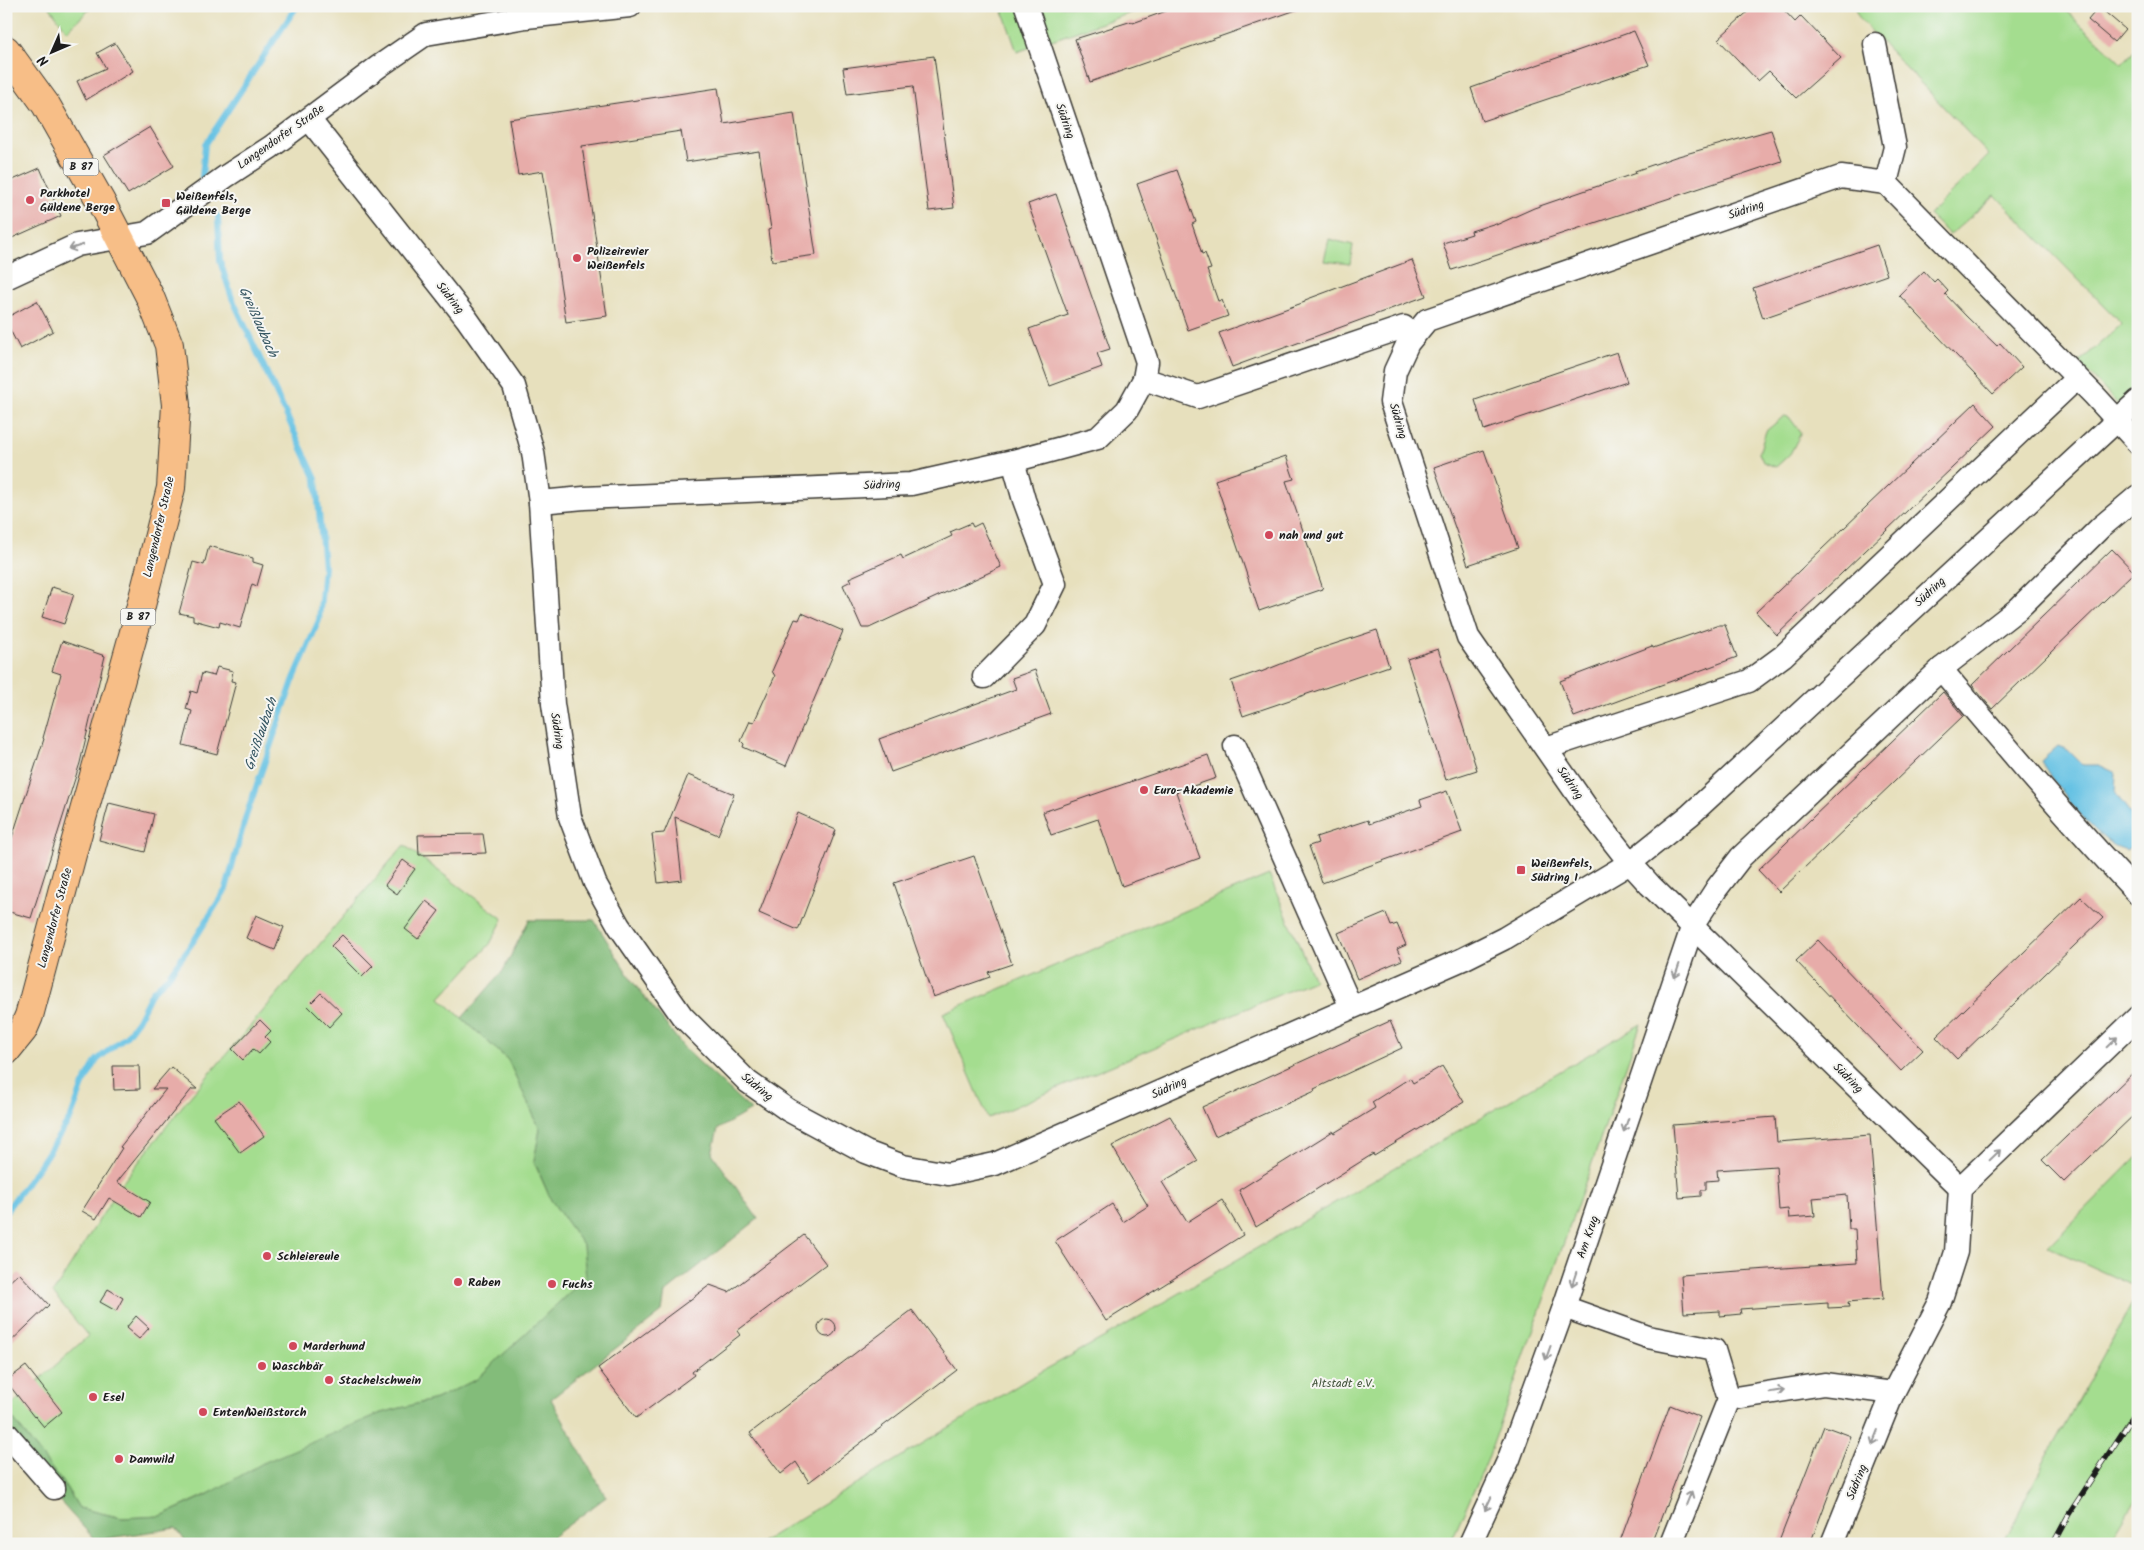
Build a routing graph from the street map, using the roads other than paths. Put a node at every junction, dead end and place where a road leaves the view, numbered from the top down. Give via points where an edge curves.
1 (630, 6) edge
2 (1026, 6) edge
3 (1875, 44) dead end
4 (6, 50) edge
5 (309, 119) junction
6 (1886, 183) junction
7 (120, 238) junction
8 (6, 278) edge
9 (1404, 327) dead end
10 (2077, 378) junction
11 (1144, 379) junction
12 (2138, 401) edge
13 (2118, 420) junction
14 (2138, 444) edge
15 (1013, 461) junction
16 (2138, 496) edge
17 (540, 502) junction
18 (1941, 669) junction
19 (984, 677) dead end
20 (1235, 746) dead end
21 (1546, 748) junction
22 (1630, 863) junction
23 (2138, 894) edge
24 (1693, 925) junction
25 (1351, 1006) junction
26 (2138, 1017) edge
27 (6, 1051) edge
28 (1960, 1188) junction
29 (1564, 1307) junction
30 (1893, 1393) junction
31 (1729, 1399) junction
32 (6, 1433) edge
33 (54, 1488) dead end
34 (1470, 1544) edge
35 (1671, 1544) edge
36 (1832, 1544) edge

1 - 5 street, Langendorfer Straße via 526,17 426,34
2 - 11 street, Südring via 1147,362
3 - 6 street via 1896,147
4 - 7 main road, B 87 via 46,105
5 - 7 street, Langendorfer Straße via 147,233
5 - 17 street, Südring via 467,319 514,386 533,452
6 - 10 street
6 - 21 street, Südring via 1841,177 1427,320 1408,343 1395,371 1391,402 1468,636
7 -> 8 street via 77,245
7 - 27 main road, Langendorfer Straße / B 87 via 150,297 169,345 176,404 171,488 29,1016
9 - 11 street via 1198,397
10 - 13 street
10 - 21 street via 1783,656 1748,681
11 - 15 street, Südring via 1126,410 1098,438
12 - 13 street, Südring
13 - 14 street
13 - 22 street, Südring via 1690,815
15 - 17 street, Südring via 910,484
15 - 19 street via 1055,584 1035,626
16 - 18 street via 2101,527 2018,609
17 - 25 street, Südring via 553,704 570,817 595,883 619,926 682,1016 748,1082 788,1110 866,1152 903,1166 948,1174 995,1164
18 - 23 street via 2059,810
18 - 24 street via 1741,857
20 - 25 street
21 - 22 street, Südring
22 - 24 street, Südring
22 - 25 street, Südring via 1505,938
24 - 28 street, Südring
24 -> 29 street, Am Krug
28 -> 26 street
28 - 30 street, Südring via 1956,1252 1940,1302
29 - 31 street via 1648,1337 1714,1350
29 -> 34 street, Am Krug via 1510,1459
31 -> 30 street via 1824,1384
30 -> 36 street, Südring
35 -> 31 street
32 - 33 street

